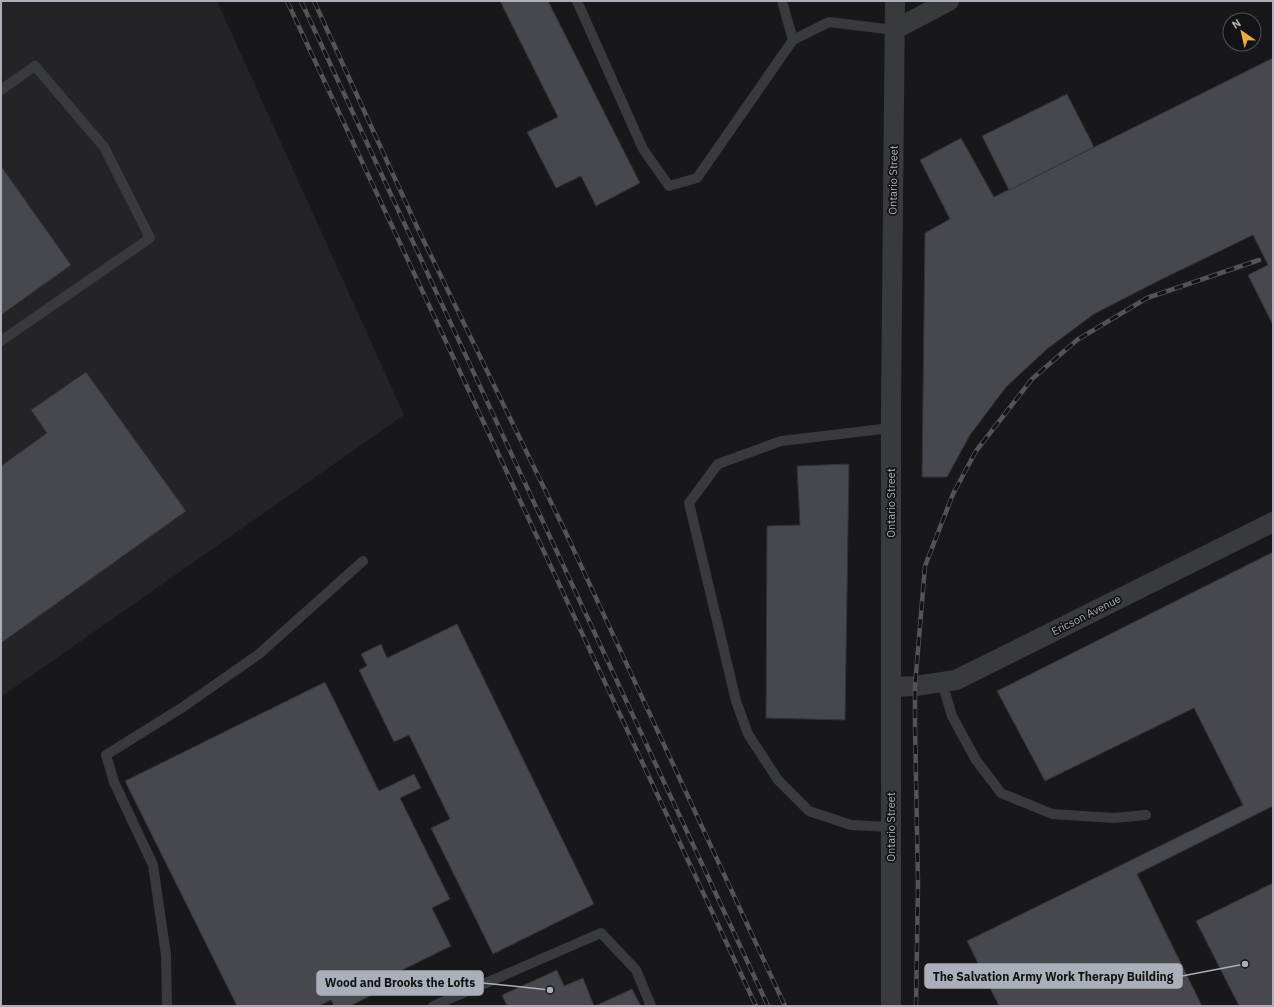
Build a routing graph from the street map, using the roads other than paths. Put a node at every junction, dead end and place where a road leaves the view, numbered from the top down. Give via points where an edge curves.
1 (577, 1) edge
2 (782, 1) edge
3 (895, 1) edge
4 (949, 1) edge
5 (894, 30) junction
6 (793, 40) junction
7 (1, 90) edge
8 (1, 341) edge
9 (891, 428) junction
10 (1273, 522) edge
11 (363, 561) dead end
12 (942, 682) junction
13 (892, 687) junction
14 (1146, 815) dead end
15 (892, 827) junction
16 (167, 1006) edge
17 (433, 1006) edge
18 (651, 1006) edge
19 (891, 1006) edge

1 - 6 lane via 643,149 669,186 697,178
2 - 6 lane
3 - 5 street, Ontario Street
4 - 5 street
5 - 6 lane via 829,22
5 - 9 street, Ontario Street
7 - 8 lane via 34,66 104,147 150,238
9 - 13 street, Ontario Street
9 - 15 lane via 781,441 718,464 689,503 736,701 748,734 778,780 810,811 851,825
10 - 12 street, Ericson Avenue via 956,680
11 - 16 lane via 259,654 106,756 114,782 153,865 166,955
12 - 13 street, Ericson Avenue
12 - 14 lane via 952,716 976,760 1001,793 1052,814 1114,818
13 - 15 street, Ontario Street
15 - 19 street, Ontario Street
17 - 18 lane via 601,933 636,970

